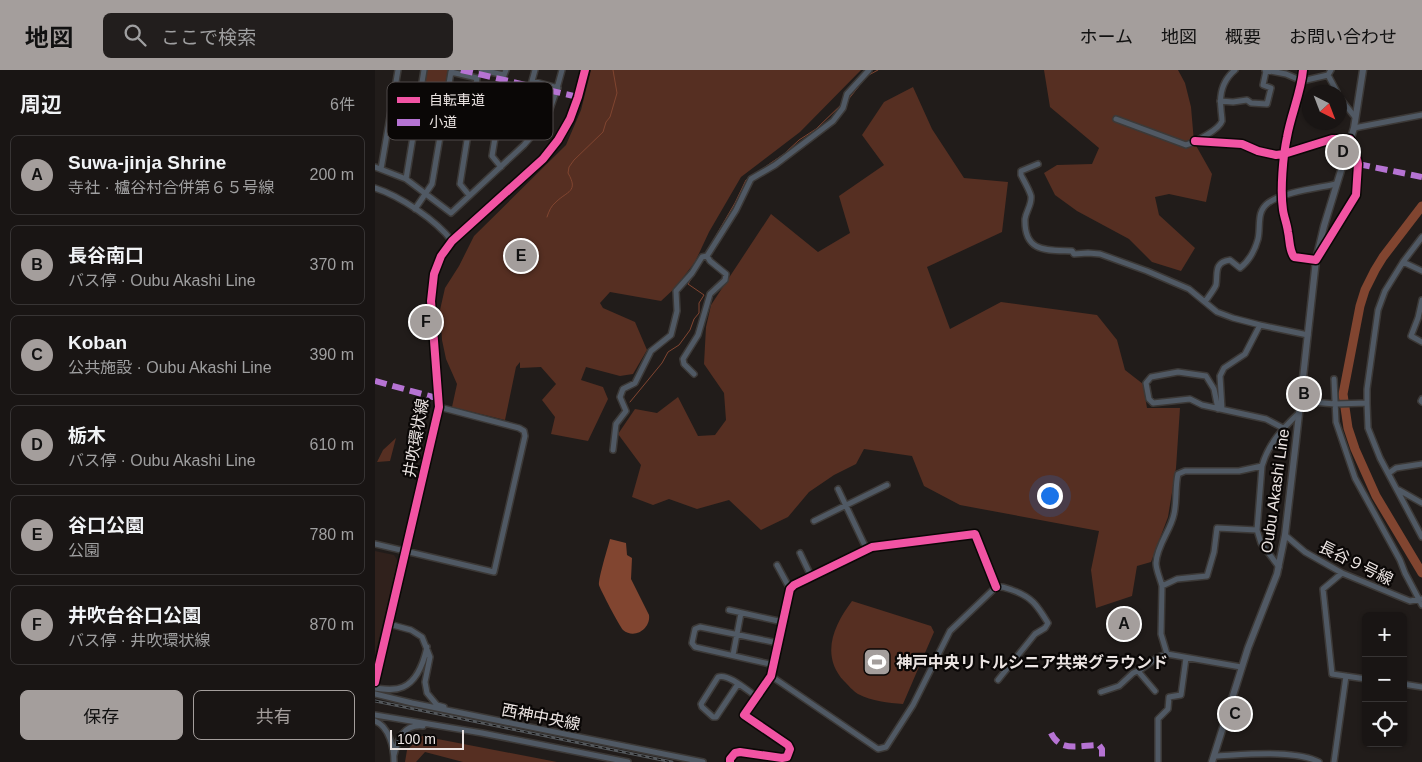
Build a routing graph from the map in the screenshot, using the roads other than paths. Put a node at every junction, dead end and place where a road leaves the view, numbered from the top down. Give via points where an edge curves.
1 (482, 70) edge
2 (506, 70) edge
3 (535, 70) edge
4 (562, 70) edge
5 (585, 70) edge
6 (869, 70) edge
7 (1235, 70) edge
8 (1265, 70) edge
9 (1303, 70) edge
10 (1363, 70) edge
11 (1330, 72) edge
12 (1302, 81) junction
13 (449, 82) edge
14 (476, 82) edge
15 (536, 82) edge
16 (1335, 85) edge
17 (553, 87) edge
18 (557, 88) junction
19 (553, 100) edge
20 (1220, 102) junction
21 (1347, 107) edge
22 (1422, 116) edge
23 (1355, 117) junction
24 (1116, 119) dead end
25 (387, 124) edge
26 (1353, 128) junction
27 (1350, 139) junction
28 (413, 140) edge
29 (439, 140) edge
30 (467, 140) edge
31 (495, 140) edge
32 (528, 140) edge
33 (1195, 142) junction
34 (1284, 154) junction
35 (1038, 164) dead end
36 (501, 166) junction
37 (378, 168) edge
38 (406, 179) junction
39 (1336, 184) junction
40 (375, 188) edge
41 (426, 193) junction
42 (469, 196) junction
43 (1282, 196) junction
44 (415, 209) junction
45 (1422, 237) edge
46 (452, 241) junction
47 (705, 257) junction
48 (1316, 260) junction
49 (1403, 262) junction
50 (1422, 271) edge
51 (1422, 300) edge
52 (1205, 302) junction
53 (1260, 325) junction
54 (1308, 335) junction
55 (1422, 342) edge
56 (694, 374) dead end
57 (1334, 379) dead end
58 (1301, 401) junction
59 (1367, 403) junction
60 (1335, 404) junction
61 (439, 407) junction
62 (1220, 409) junction
63 (1299, 413) junction
64 (1283, 428) junction
65 (613, 450) dead end
66 (1422, 464) edge
67 (1262, 466) junction
68 (1389, 473) junction
69 (887, 485) dead end
70 (838, 489) dead end
71 (1397, 489) junction
72 (1422, 503) edge
73 (846, 506) junction
74 (813, 521) dead end
75 (1257, 530) junction
76 (1285, 535) junction
77 (1422, 537) edge
78 (375, 544) edge
79 (867, 550) junction
80 (406, 552) junction
81 (800, 553) dead end
82 (777, 565) dead end
83 (1279, 566) junction
84 (1342, 573) junction
85 (811, 576) junction
86 (1162, 586) junction
87 (996, 587) junction
88 (790, 589) junction
89 (1421, 601) edge
90 (729, 610) dead end
91 (741, 613) junction
92 (783, 622) junction
93 (389, 624) junction
94 (738, 634) junction
95 (778, 643) junction
96 (427, 647) junction
97 (1167, 654) junction
98 (733, 655) junction
99 (1186, 658) junction
100 (774, 665) junction
101 (1241, 667) junction
102 (1138, 671) junction
103 (771, 676) junction
104 (1346, 676) junction
105 (1362, 678) edge
106 (998, 680) dead end
107 (375, 682) edge
108 (738, 684) junction
109 (1407, 685) edge
110 (1422, 687) edge
111 (375, 688) edge
112 (1101, 692) dead end
113 (1155, 692) dead end
114 (375, 694) edge
115 (757, 697) junction
116 (375, 715) edge
117 (486, 719) junction
118 (375, 721) edge
119 (481, 733) junction
120 (394, 755) junction
121 (1213, 759) edge
122 (394, 762) edge
123 (628, 762) edge
124 (703, 762) edge
125 (730, 762) edge
126 (1158, 762) edge
127 (1319, 762) edge
128 (1334, 762) edge

1 - 2 street via 504,75
3 - 15 street via 532,81
4 - 18 street
5 - 46 street, 井吹環状線 via 570,119 558,140 543,159
6 - 47 street via 847,94 833,121 751,179
7 - 20 street via 1223,86
8 - 12 street
8 - 20 street via 1263,85 1271,88 1267,104 1247,100
9 - 12 street
10 - 23 main road, Oubu Akashi Line
11 - 12 street
11 - 16 street
12 - 34 street
13 - 14 street via 451,72 477,78
17 - 18 street
18 - 19 street
20 - 33 street via 1222,120 1218,127
21 - 23 street
22 - 26 street
23 - 26 main road, Oubu Akashi Line
24 - 33 street via 1186,145
25 - 37 street
26 - 27 main road, Oubu Akashi Line
27 - 34 street via 1332,139
27 - 39 main road, Oubu Akashi Line
27 - 48 street via 1358,164 1357,190
28 - 38 street
29 - 41 street via 432,184
30 - 42 street via 460,184
31 - 36 street via 492,156
32 - 36 street
33 - 34 street via 1242,144 1258,151
34 - 43 street
35 - 52 street via 1021,171 1031,195 1025,219 1032,245 1042,250 1100,254 1189,289
36 - 42 street
37 - 38 street
38 - 41 street
39 - 43 street
39 - 48 main road, Oubu Akashi Line
40 - 44 street
41 - 42 street via 451,213
41 - 44 street
43 - 48 street via 1291,253 1295,257
43 - 52 street via 1267,203 1260,215 1258,238 1247,263 1240,268 1229,260 1222,263 1215,272 1215,286
44 - 46 street
45 - 49 street
46 - 61 street, 井吹環状線 via 434,274 431,301
47 - 56 street via 726,274 725,280 710,294 698,335 683,359 683,364
47 - 65 street via 676,291 677,311 671,335 651,351 635,383 623,389 620,397 627,411 617,424
48 - 54 main road, Oubu Akashi Line
49 - 50 street
49 - 59 street via 1385,291 1378,310
51 - 55 street via 1411,336
52 - 53 street via 1217,312
53 - 54 street
53 - 62 street via 1245,354 1224,368 1220,376
54 - 58 main road, Oubu Akashi Line
57 - 60 street
58 - 60 street
58 - 63 main road, Oubu Akashi Line
59 - 60 street
59 - 68 street via 1368,428
60 - 89 street via 1336,422 1355,478
61 - 80 street, 井吹環状線
61 - 80 street via 524,431 517,477 494,572
62 - 62 street via 1215,389 1206,376 1178,372 1151,377 1146,382 1149,399 1153,403 1190,399
62 - 64 street via 1266,419
63 - 64 street
63 - 76 main road, Oubu Akashi Line
64 - 67 street via 1270,446
66 - 68 street via 1396,468
67 - 75 street
67 - 86 street via 1239,471 1185,471 1178,474 1173,517 1156,562
68 - 71 street
69 - 73 street
70 - 73 street
71 - 72 street
71 - 77 street
73 - 74 street
73 - 79 street
75 - 83 street via 1261,543
75 - 86 street via 1217,528 1215,552 1207,576 1177,579
76 - 83 main road, Oubu Akashi Line
76 - 84 street, 長谷９号線 via 1305,552
78 - 80 street
79 - 85 street
79 - 87 street via 975,534
80 - 93 street, 井吹環状線
81 - 85 street
82 - 88 street
83 - 101 main road, Oubu Akashi Line
84 - 89 street, 長谷９号線 via 1409,602
84 - 104 street via 1323,588 1332,674
85 - 88 street
86 - 97 street via 1161,634
87 - 103 street via 950,631 913,705 885,747 878,749
87 - 106 street via 1027,595 1048,623 1035,634
88 - 92 street
90 - 91 street
91 - 92 street
91 - 94 street
92 - 95 street
93 - 96 street via 411,630 422,637
93 - 107 street, 井吹環状線
94 - 95 street
94 - 98 street
94 - 98 street via 700,626 695,629 692,643 695,647
95 - 100 street
96 - 111 street via 421,669 404,687 390,690
96 - 117 street via 430,657 425,682 427,693 437,705
97 - 99 street
97 - 102 street
98 - 100 street
99 - 101 street
99 - 126 street via 1181,695 1169,697 1168,709 1158,719
100 - 103 street
101 - 121 main road, Oubu Akashi Line
102 - 112 street via 1119,686
102 - 113 street
103 - 115 street
104 - 105 street
104 - 128 street
108 - 108 street via 725,676 718,677 701,707 716,717
108 - 115 street
109 - 110 street
114 - 117 street, 西神中央線
115 - 125 street via 744,716 788,746 789,753 782,758 740,752 735,753
116 - 119 street, 西神中央線
117 - 124 street, 西神中央線
118 - 120 street via 389,735
119 - 120 street via 418,726 408,728 397,740
119 - 123 street, 西神中央線
120 - 122 street
121 - 127 street via 1272,754 1311,758

